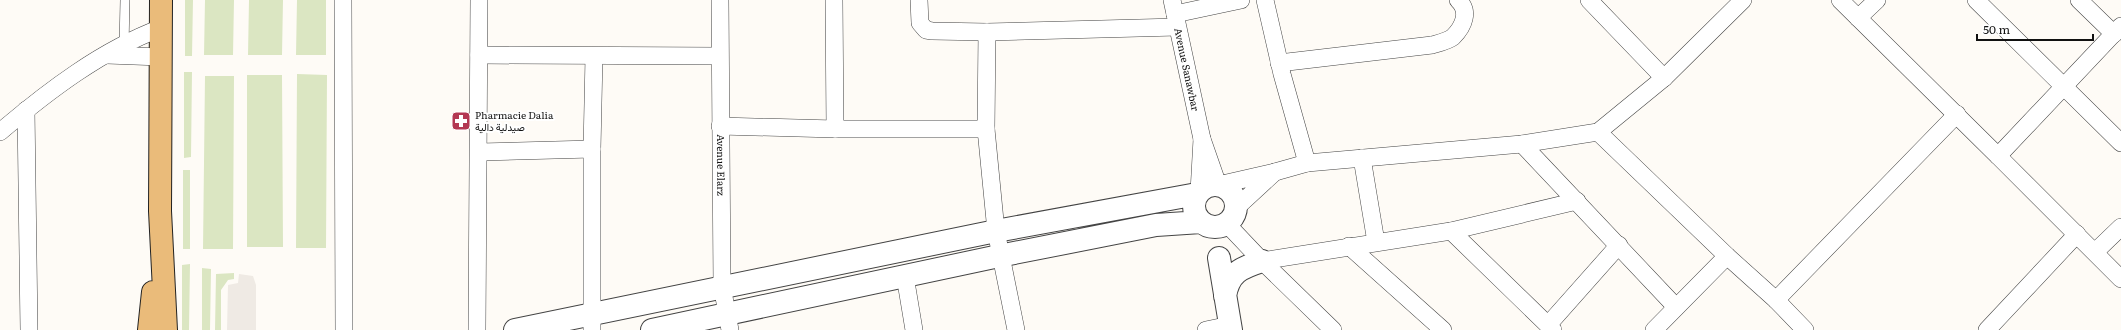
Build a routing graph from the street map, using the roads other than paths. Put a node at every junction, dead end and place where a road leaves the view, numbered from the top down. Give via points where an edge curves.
1 (125, 0) edge
2 (161, 0) edge
3 (343, 0) edge
4 (479, 0) edge
5 (720, 0) edge
6 (834, 0) edge
7 (919, 0) edge
8 (1241, 0) edge
9 (1265, 0) edge
10 (1458, 0) edge
11 (1589, 0) edge
12 (1743, 0) edge
13 (1840, 0) edge
14 (1877, 0) edge
15 (1976, 0) edge
16 (2079, 0) edge
17 (1174, 14) edge
18 (1858, 18) junction
19 (161, 28) junction
20 (2117, 30) edge
21 (987, 32) junction
22 (125, 51) junction
23 (479, 55) junction
24 (719, 56) junction
25 (161, 57) junction
26 (594, 57) junction
27 (1279, 63) junction
28 (1664, 78) junction
29 (2064, 86) junction
30 (26, 110) junction
31 (1957, 114) junction
32 (720, 126) junction
33 (835, 129) junction
34 (986, 129) junction
35 (0, 132) edge
36 (1598, 132) junction
37 (2121, 143) edge
38 (1522, 144) junction
39 (592, 149) junction
40 (480, 152) junction
41 (1998, 156) junction
42 (1362, 158) junction
43 (1307, 162) junction
44 (1275, 172) junction
45 (1205, 190) junction
46 (1577, 201) junction
47 (160, 211) junction
48 (1219, 221) junction
49 (2121, 227) edge
50 (1451, 231) junction
51 (996, 232) junction
52 (2077, 234) junction
53 (1376, 242) junction
54 (1619, 245) junction
55 (1349, 246) junction
56 (2095, 252) junction
57 (999, 256) junction
58 (1727, 256) junction
59 (1262, 261) junction
60 (905, 276) junction
61 (2121, 279) edge
62 (722, 286) junction
63 (1225, 296) junction
64 (1776, 300) junction
65 (1676, 307) junction
66 (592, 322) edge
67 (728, 322) edge
68 (1231, 327) edge
69 (1550, 328) edge
70 (1441, 329) edge
71 (29, 330) edge
72 (149, 330) edge
73 (166, 330) edge
74 (344, 330) edge
75 (477, 330) edge
76 (515, 330) edge
77 (652, 330) edge
78 (914, 330) edge
79 (1016, 330) edge
80 (1206, 330) edge
81 (1333, 330) edge
82 (1654, 330) edge
83 (1805, 330) edge
84 (1987, 330) edge

1 - 22 lane
2 - 19 main road
3 - 74 street
4 - 23 street
5 - 24 street, Avenue Elarz
6 - 33 street
7 - 21 street via 920,23 926,30
8 - 17 street
9 - 27 street
10 - 27 street via 1466,18 1453,37 1444,42
11 - 28 street
12 - 28 street
13 - 18 street
14 - 18 street
15 - 29 street
16 - 20 street
17 - 21 street
17 - 45 street, Avenue Sanawbar via 1202,139
18 - 31 street
19 - 22 street via 136,37
19 - 25 main road
20 - 29 street
21 - 34 street
22 - 25 street
22 - 30 street via 107,55
23 - 26 street
23 - 40 street
24 - 26 street
24 - 32 street, Avenue Elarz
25 - 47 main road
26 - 39 street
27 - 43 street
28 - 36 street
29 - 37 street
29 - 41 street
30 - 35 street
30 - 71 street
31 - 41 street
31 - 64 street
32 - 33 street
32 - 62 street, Avenue Elarz
33 - 34 street
34 - 51 street
36 - 38 street
36 - 58 street
38 - 42 street
38 - 46 street
39 - 40 street
39 - 66 street
40 - 75 street
41 - 52 street
42 - 43 street
42 - 53 street
43 - 44 street
44 - 45 street
44 - 48 street
45 - 48 street via 1194,206 1194,212
45 - 48 street via 1229,190 1232,195
45 - 51 street
46 - 50 street
46 - 54 street
47 - 72 main road
47 - 73 main road
48 - 57 street via 1156,225
48 - 59 street
48 - 63 street via 1212,234
49 - 56 street
50 - 53 street
50 - 69 street
51 - 57 street
51 - 62 street
52 - 56 street
52 - 84 street
53 - 55 street
54 - 65 street
54 - 69 street
55 - 59 street
55 - 70 street
56 - 61 street
57 - 60 street
57 - 79 street
58 - 64 street
58 - 65 street
59 - 63 street via 1236,272 1228,283
59 - 81 street
60 - 67 street
60 - 78 street
62 - 66 street
62 - 67 street, Avenue Elarz
63 - 68 street
64 - 83 street
65 - 82 street
66 - 76 street
67 - 77 street
68 - 80 street

